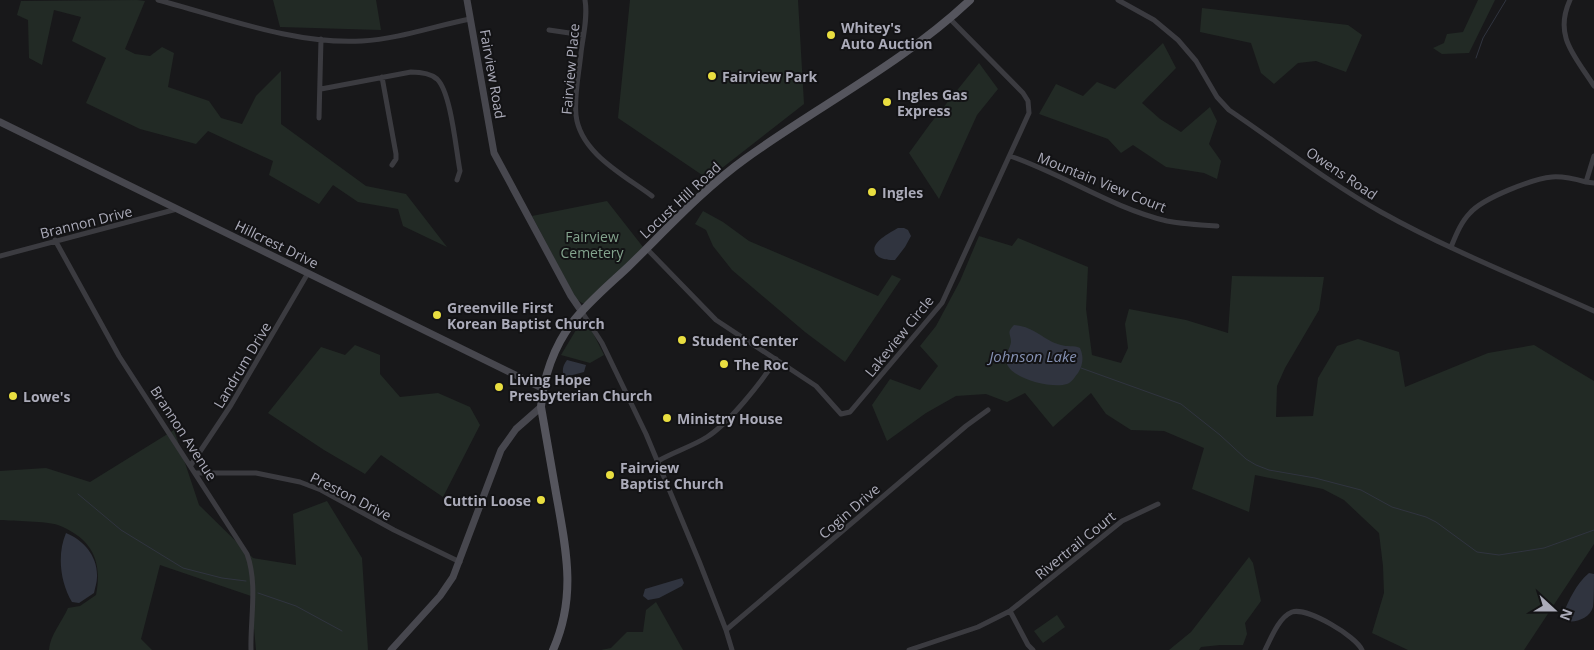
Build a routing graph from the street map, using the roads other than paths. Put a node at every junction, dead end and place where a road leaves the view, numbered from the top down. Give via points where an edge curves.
1 (158, 0) edge
2 (467, 0) edge
3 (584, 0) edge
4 (970, 0) edge
5 (1118, 0) edge
6 (1570, 0) edge
7 (470, 19) junction
8 (950, 19) junction
9 (549, 30) dead end
10 (583, 35) junction
11 (321, 39) junction
12 (382, 77) junction
13 (1594, 86) edge
14 (320, 89) junction
15 (318, 118) dead end
16 (0, 122) edge
17 (1010, 156) junction
18 (1594, 156) edge
19 (392, 165) dead end
20 (456, 180) dead end
21 (1586, 182) junction
22 (1594, 183) edge
23 (652, 196) dead end
24 (177, 209) junction
25 (1217, 226) dead end
26 (54, 240) junction
27 (1451, 247) junction
28 (647, 249) junction
29 (0, 256) edge
30 (308, 273) junction
31 (1594, 311) edge
32 (582, 312) junction
33 (776, 359) junction
34 (542, 388) junction
35 (541, 407) junction
36 (988, 410) dead end
37 (658, 461) junction
38 (191, 465) junction
39 (196, 473) junction
40 (1158, 504) dead end
41 (460, 562) junction
42 (1010, 611) junction
43 (726, 630) junction
44 (251, 650) edge
45 (391, 650) edge
46 (553, 650) edge
47 (732, 650) edge
48 (909, 650) edge
49 (1033, 650) edge
50 (1266, 650) edge
51 (1362, 650) edge

1 - 11 street via 283,34
2 - 7 street, Fairview Road
3 - 10 street, Fairview Place
4 - 8 main road, Locust Hill Road
5 - 27 street, Owens Road via 1154,20 1178,40 1229,110 1366,203
6 - 13 street via 1564,21 1565,38 1573,57
7 - 11 street via 378,39
7 - 32 street, Fairview Road via 494,152
8 - 17 street, Lakeview Circle via 1028,101 1028,116
8 - 28 main road, Locust Hill Road via 896,60 743,160
9 - 10 street
10 - 23 street, Fairview Place via 576,110 582,134 599,156
11 - 14 street
12 - 14 street
12 - 19 street via 396,154
12 - 20 street via 420,72 435,77 442,85 460,171
14 - 15 street
16 - 24 street, Hillcrest Drive
17 - 25 street, Mountain View Court via 1154,217
17 - 33 street, Lakeview Circle via 942,303 850,412 841,414 816,386
18 - 21 street
21 - 22 street
21 - 27 street via 1563,177 1543,178 1487,200 1468,214
24 - 26 street, Brannon Drive
24 - 30 street, Hillcrest Drive
26 - 29 street, Brannon Drive
26 - 38 street, Brannon Avenue via 112,343
27 - 31 street, Owens Road
28 - 32 main road, Locust Hill Road
28 - 33 street, Lakeview Circle via 716,320
30 - 34 street, Hillcrest Drive
30 - 38 street, Landrum Drive via 232,405
32 - 34 main road, Locust Hill Road via 561,341
32 - 37 street via 618,374
33 - 37 street via 727,421 702,440
34 - 35 main road, Locust Hill Road
35 - 41 street via 516,429 501,450
35 - 46 main road, Locust Hill Road via 569,574 566,611
36 - 43 street, Cogin Drive
37 - 43 street
38 - 39 street, Brannon Avenue
39 - 41 street, Preston Drive via 256,473 300,482
39 - 44 street, Brannon Avenue via 249,559 253,583
40 - 42 street, Rivertrail Court via 1122,521
41 - 45 street via 440,596
42 - 48 street, Rivertrail Court via 978,627
42 - 49 street
43 - 47 street
50 - 51 street via 1285,618 1298,611 1343,632 1358,642

